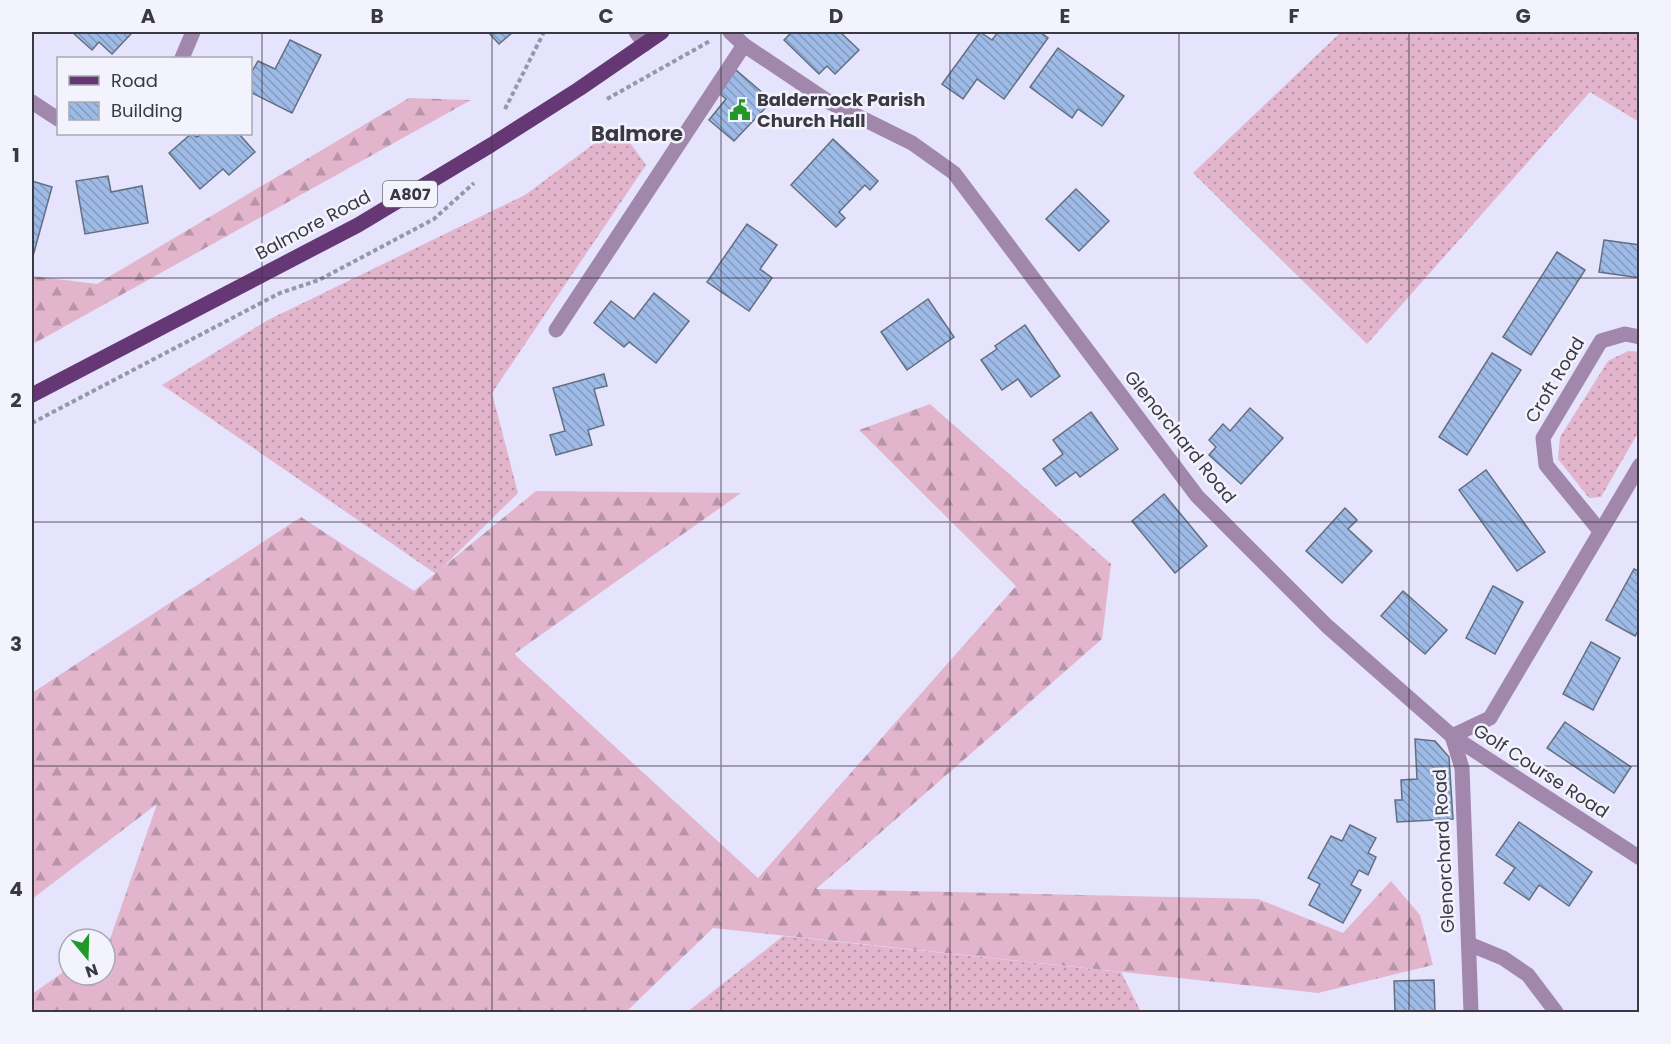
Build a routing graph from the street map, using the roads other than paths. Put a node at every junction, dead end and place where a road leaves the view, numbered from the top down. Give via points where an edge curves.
1 (193, 32) edge
2 (662, 32) edge
3 (730, 32) edge
4 (641, 38) edge
5 (744, 45) junction
6 (182, 57) edge
7 (32, 102) edge
8 (57, 118) edge
9 (556, 330) dead end
10 (1640, 337) edge
11 (32, 395) edge
12 (1640, 465) edge
13 (1600, 531) junction
14 (1452, 736) junction
15 (1640, 858) edge
16 (1468, 944) junction
17 (1471, 1012) edge
18 (1556, 1012) edge

1 - 6 street
2 - 4 main road, Balmore Road / A807
3 - 5 street, Glenorchard Road
4 - 11 main road, Balmore Road / A807 via 491,145 358,225
5 - 9 street
5 - 14 street, Glenorchard Road via 829,102 912,143 954,173 1197,496 1327,626
7 - 8 street
10 - 13 street, Croft Road via 1625,334 1601,341 1543,438 1546,465
12 - 13 street
13 - 14 street via 1491,718
14 - 15 street, Golf Course Road
14 - 16 street, Glenorchard Road via 1462,768
16 - 17 street, Glenorchard Road
16 - 18 street via 1503,958 1528,975

